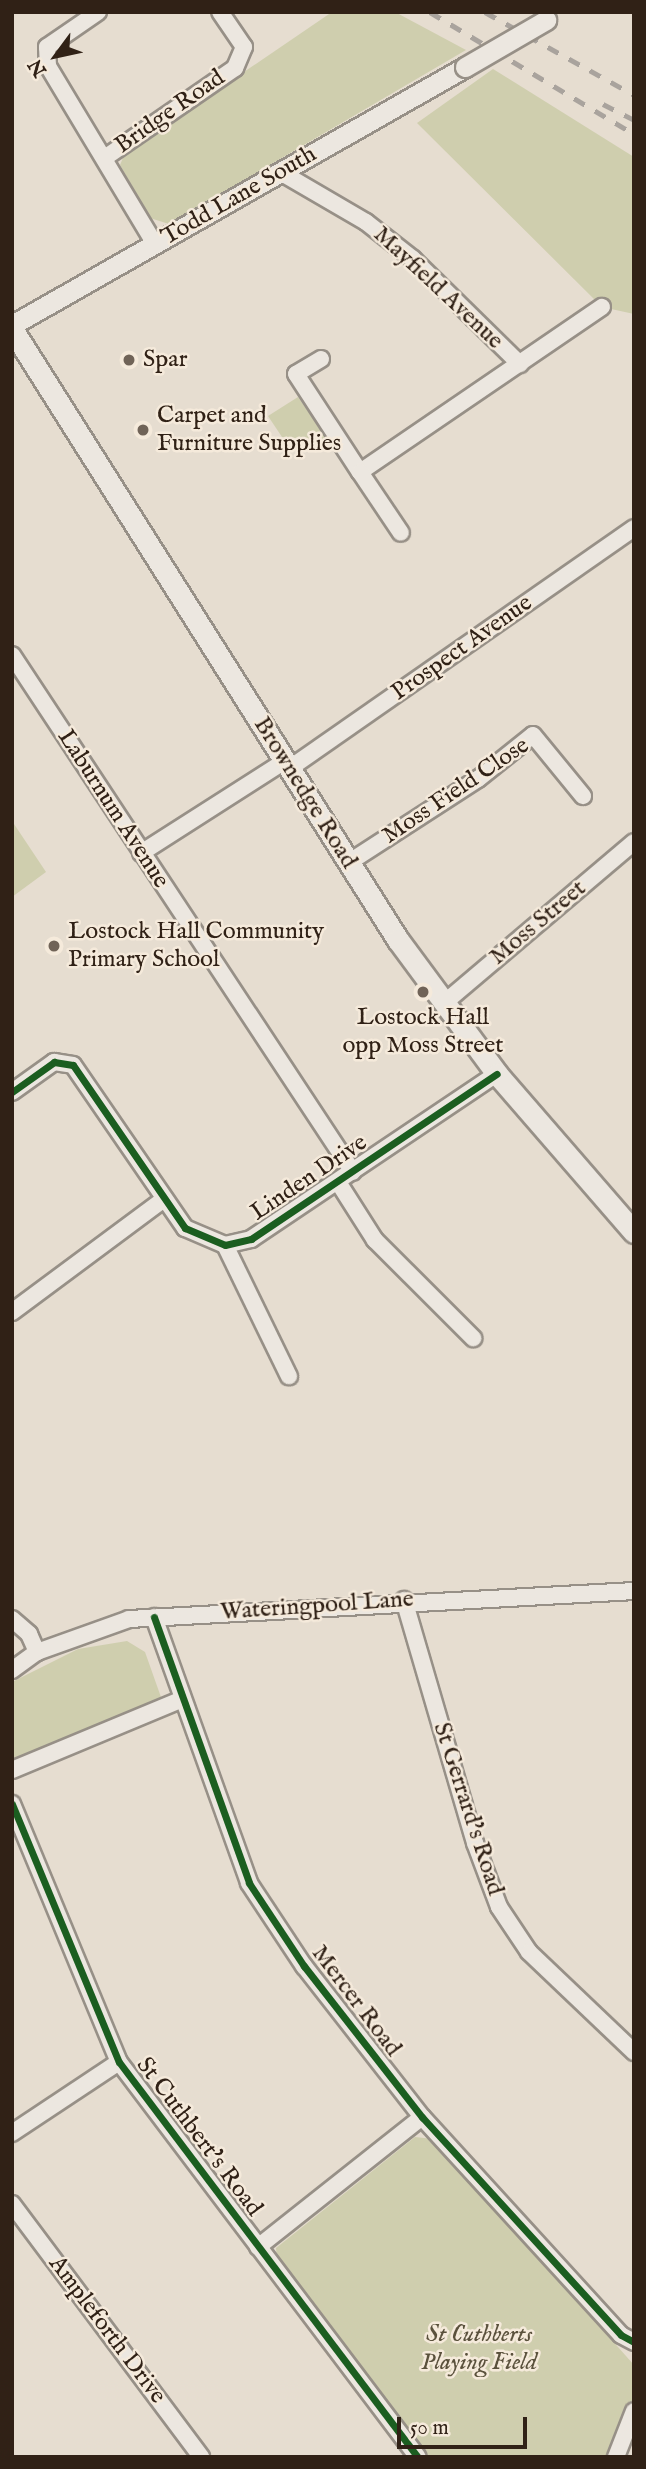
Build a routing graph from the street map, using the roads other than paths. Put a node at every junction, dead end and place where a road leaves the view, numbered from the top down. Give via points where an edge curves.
1 (98, 12) edge
2 (220, 12) edge
3 (552, 16) edge
4 (106, 157) junction
5 (282, 173) junction
6 (155, 244) junction
7 (602, 307) dead end
8 (12, 327) edge
9 (321, 359) dead end
10 (520, 364) junction
11 (360, 472) junction
12 (634, 528) edge
13 (401, 533) dead end
14 (12, 655) edge
15 (288, 764) junction
16 (583, 796) dead end
17 (634, 842) edge
18 (141, 853) junction
19 (348, 863) junction
20 (443, 1004) junction
21 (496, 1074) junction
22 (12, 1092) edge
23 (353, 1172) junction
24 (338, 1182) junction
25 (163, 1200) junction
26 (634, 1232) edge
27 (225, 1245) junction
28 (12, 1312) edge
29 (472, 1338) dead end
30 (289, 1376) dead end
31 (634, 1591) edge
32 (404, 1600) junction
33 (154, 1617) junction
34 (12, 1619) edge
35 (37, 1652) junction
36 (12, 1670) edge
37 (180, 1700) junction
38 (12, 1770) edge
39 (12, 1804) edge
40 (634, 2052) edge
41 (120, 2062) junction
42 (422, 2118) junction
43 (12, 2133) edge
44 (12, 2204) edge
45 (258, 2247) junction
46 (634, 2342) edge
47 (634, 2411) edge
48 (201, 2457) edge
49 (418, 2457) edge
50 (616, 2457) edge

1 - 4 street via 47,47 53,75
2 - 4 street, Bridge Road via 244,47 235,68
3 - 5 street, Todd Lane South, bridge
4 - 6 street
5 - 6 street, Todd Lane South
5 - 10 street, Mayfield Avenue via 394,243
6 - 8 street, Todd Lane South
7 - 10 street
8 - 15 main road, Brownedge Road
9 - 11 street via 296,374
10 - 11 street
11 - 13 street
12 - 15 street, Prospect Avenue
14 - 18 street, Laburnum Avenue
15 - 18 street, Prospect Avenue
15 - 19 main road, Brownedge Road
16 - 19 street, Moss Field Close via 533,735 478,779
17 - 20 street, Moss Street
18 - 23 street, Laburnum Avenue
19 - 20 main road, Brownedge Road
20 - 21 main road, Brownedge Road
21 - 23 street, Linden Drive
21 - 26 main road, Brownedge Road
22 - 25 street via 54,1062 73,1065
23 - 24 street, Linden Drive
24 - 27 street, Linden Drive via 251,1239
24 - 29 street via 375,1240
25 - 27 street via 186,1228
25 - 28 street
27 - 30 street
31 - 32 street, Wateringpool Lane
32 - 33 street, Wateringpool Lane
32 - 40 street, St Gerrard's Road via 475,1843 499,1907 529,1952
33 - 35 street, Wateringpool Lane via 129,1619
33 - 37 street, Mercer Road
34 - 35 street via 29,1634
35 - 36 street, Wateringpool Lane
37 - 38 street
37 - 42 street, Mercer Road via 249,1883 303,1966
39 - 41 street, St Cuthbert's Road
41 - 43 street
41 - 45 street, St Cuthbert's Road
42 - 45 street, St Cuthbert's Road
42 - 46 street, Mercer Road via 621,2335
44 - 48 street, Ampleforth Drive
45 - 49 street, St Cuthbert's Road
47 - 50 street

